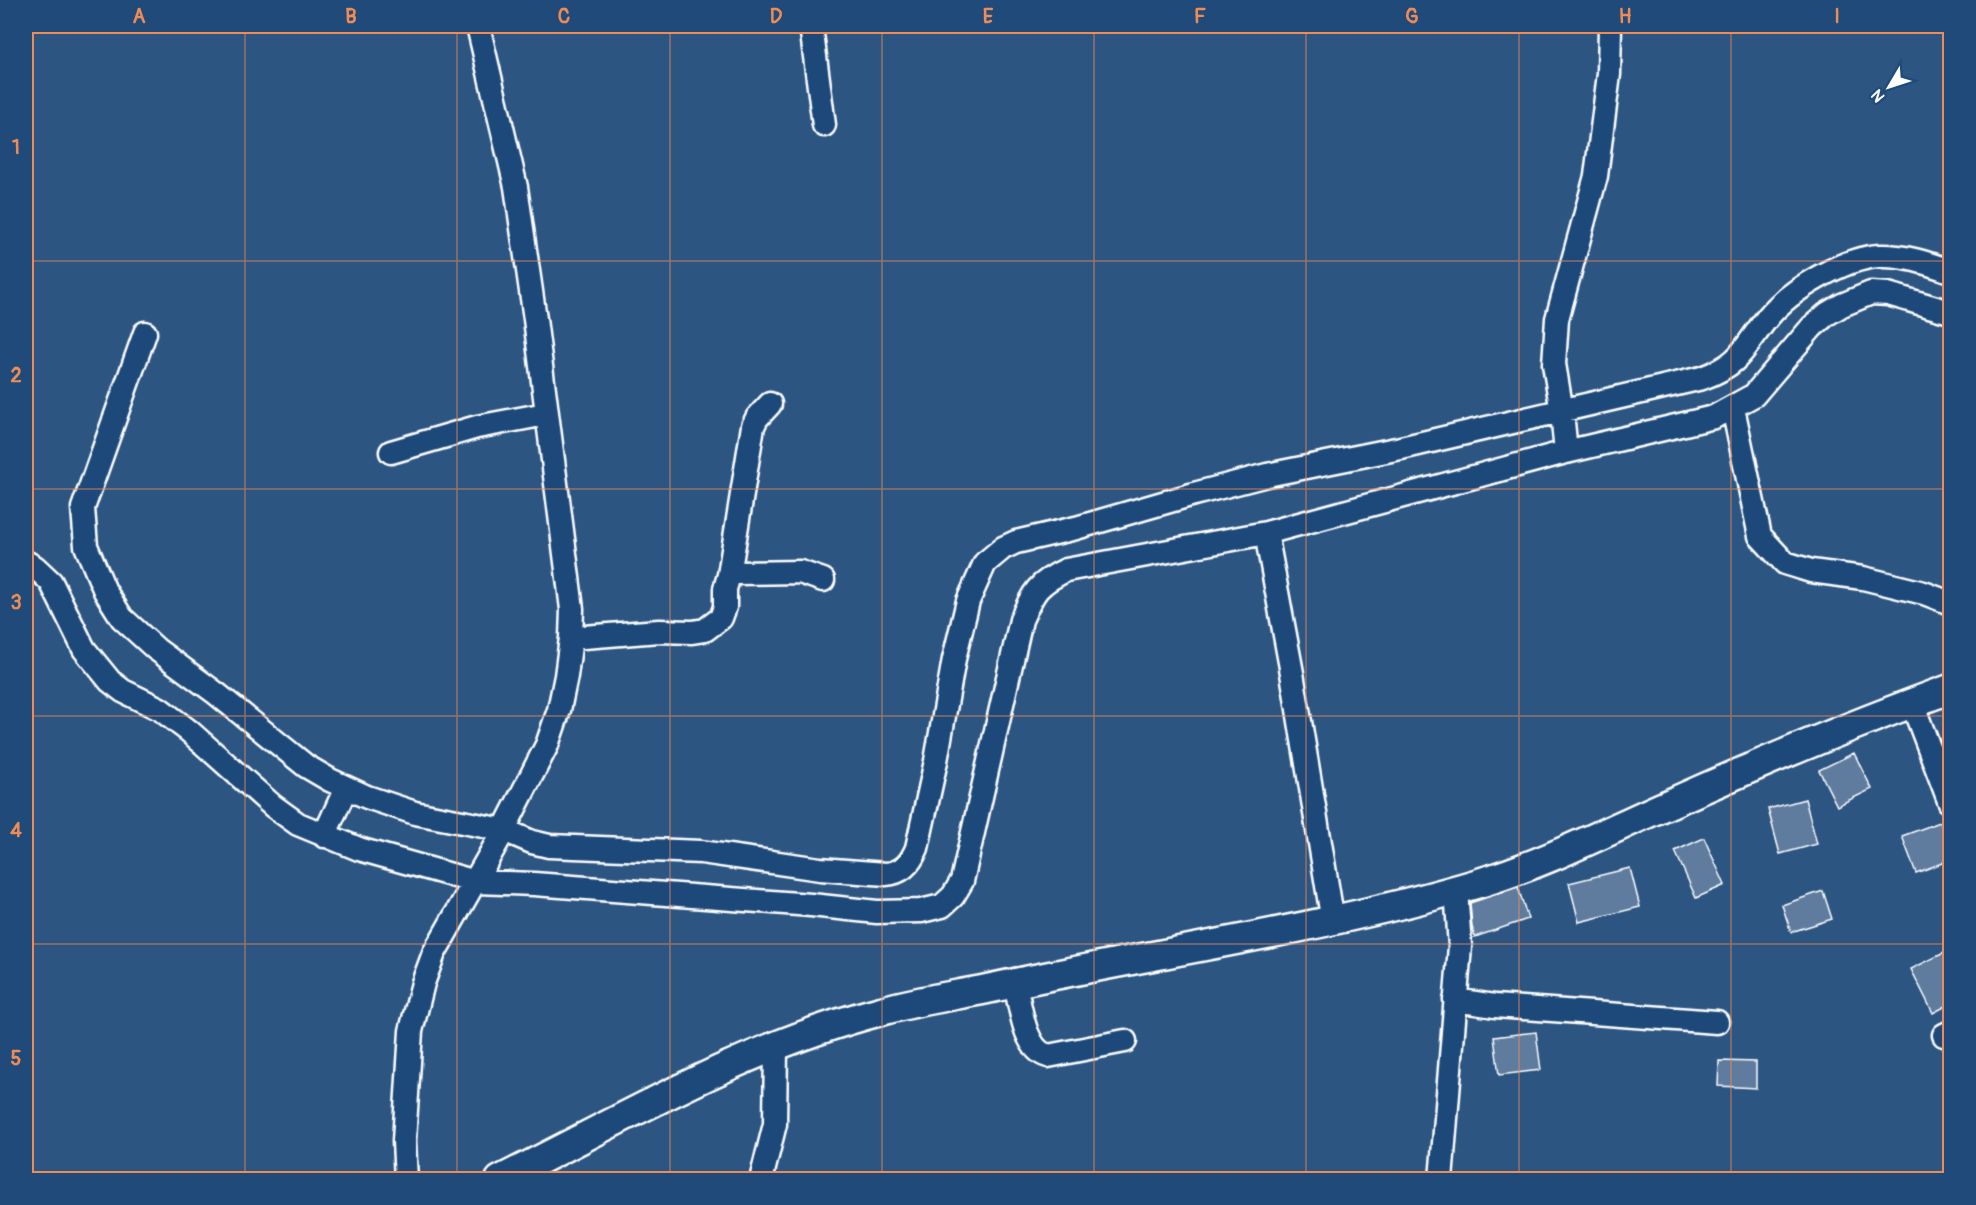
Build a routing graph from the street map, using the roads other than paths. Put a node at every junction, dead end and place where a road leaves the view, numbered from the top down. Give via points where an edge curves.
1 (478, 26) edge
2 (812, 26) edge
3 (1610, 26) edge
4 (825, 125) dead end
5 (1950, 271) edge
6 (1950, 312) edge
7 (145, 333) dead end
8 (770, 404) dead end
9 (1733, 408) junction
10 (546, 414) junction
11 (1562, 414) junction
12 (1565, 448) junction
13 (391, 452) dead end
14 (1266, 533) junction
15 (26, 562) edge
16 (729, 575) junction
17 (823, 580) dead end
18 (1950, 603) edge
19 (571, 638) junction
20 (1950, 689) edge
21 (1912, 703) junction
22 (345, 792) junction
23 (1950, 803) edge
24 (327, 831) junction
25 (502, 835) junction
26 (478, 879) junction
27 (1456, 890) junction
28 (1333, 922) junction
29 (1015, 983) junction
30 (1455, 1000) junction
31 (1717, 1022) dead end
32 (1125, 1041) dead end
33 (776, 1046) junction
34 (406, 1179) edge
35 (500, 1179) edge
36 (761, 1179) edge
37 (1441, 1179) edge

1 - 10 street via 516,186
2 - 4 street
3 - 11 street via 1609,75 1596,176 1557,319 1554,364
5 - 11 street via 1914,259 1879,256 1846,265 1812,281 1778,307 1727,368
6 - 9 street via 1888,294 1871,293 1842,305 1812,327 1754,395
7 - 22 street via 83,508 86,546 105,591 122,618 156,649
8 - 16 street via 753,426
9 - 12 street via 1714,417
9 - 18 street via 1760,536 1785,563 1811,572 1863,578
10 - 13 street via 477,427
10 - 19 street via 572,609
11 - 12 street
11 - 25 street via 1267,475 1002,548 985,563 968,601 917,848 903,869 894,874 820,869 701,852 549,846
12 - 14 street
14 - 26 street via 1066,570 1045,580 1030,598 1021,620 962,881 942,906 921,911 877,912
14 - 28 street
15 - 24 street via 51,582 84,649 110,681 182,725 298,824
16 - 17 street via 800,572
16 - 19 street via 721,618 705,630
19 - 25 street via 559,710 547,745
20 - 21 main road
21 - 23 street
21 - 27 main road via 1732,776 1517,872
22 - 24 street
22 - 25 street
24 - 26 street via 359,849
25 - 26 street
26 - 34 street via 434,953 411,1031 404,1141
27 - 28 main road
27 - 30 street via 1460,946
28 - 29 main road
29 - 32 street via 1030,1042 1040,1054 1048,1056
29 - 33 main road via 882,1010
30 - 31 street
30 - 37 street
33 - 35 main road via 687,1084
33 - 36 street via 775,1124

